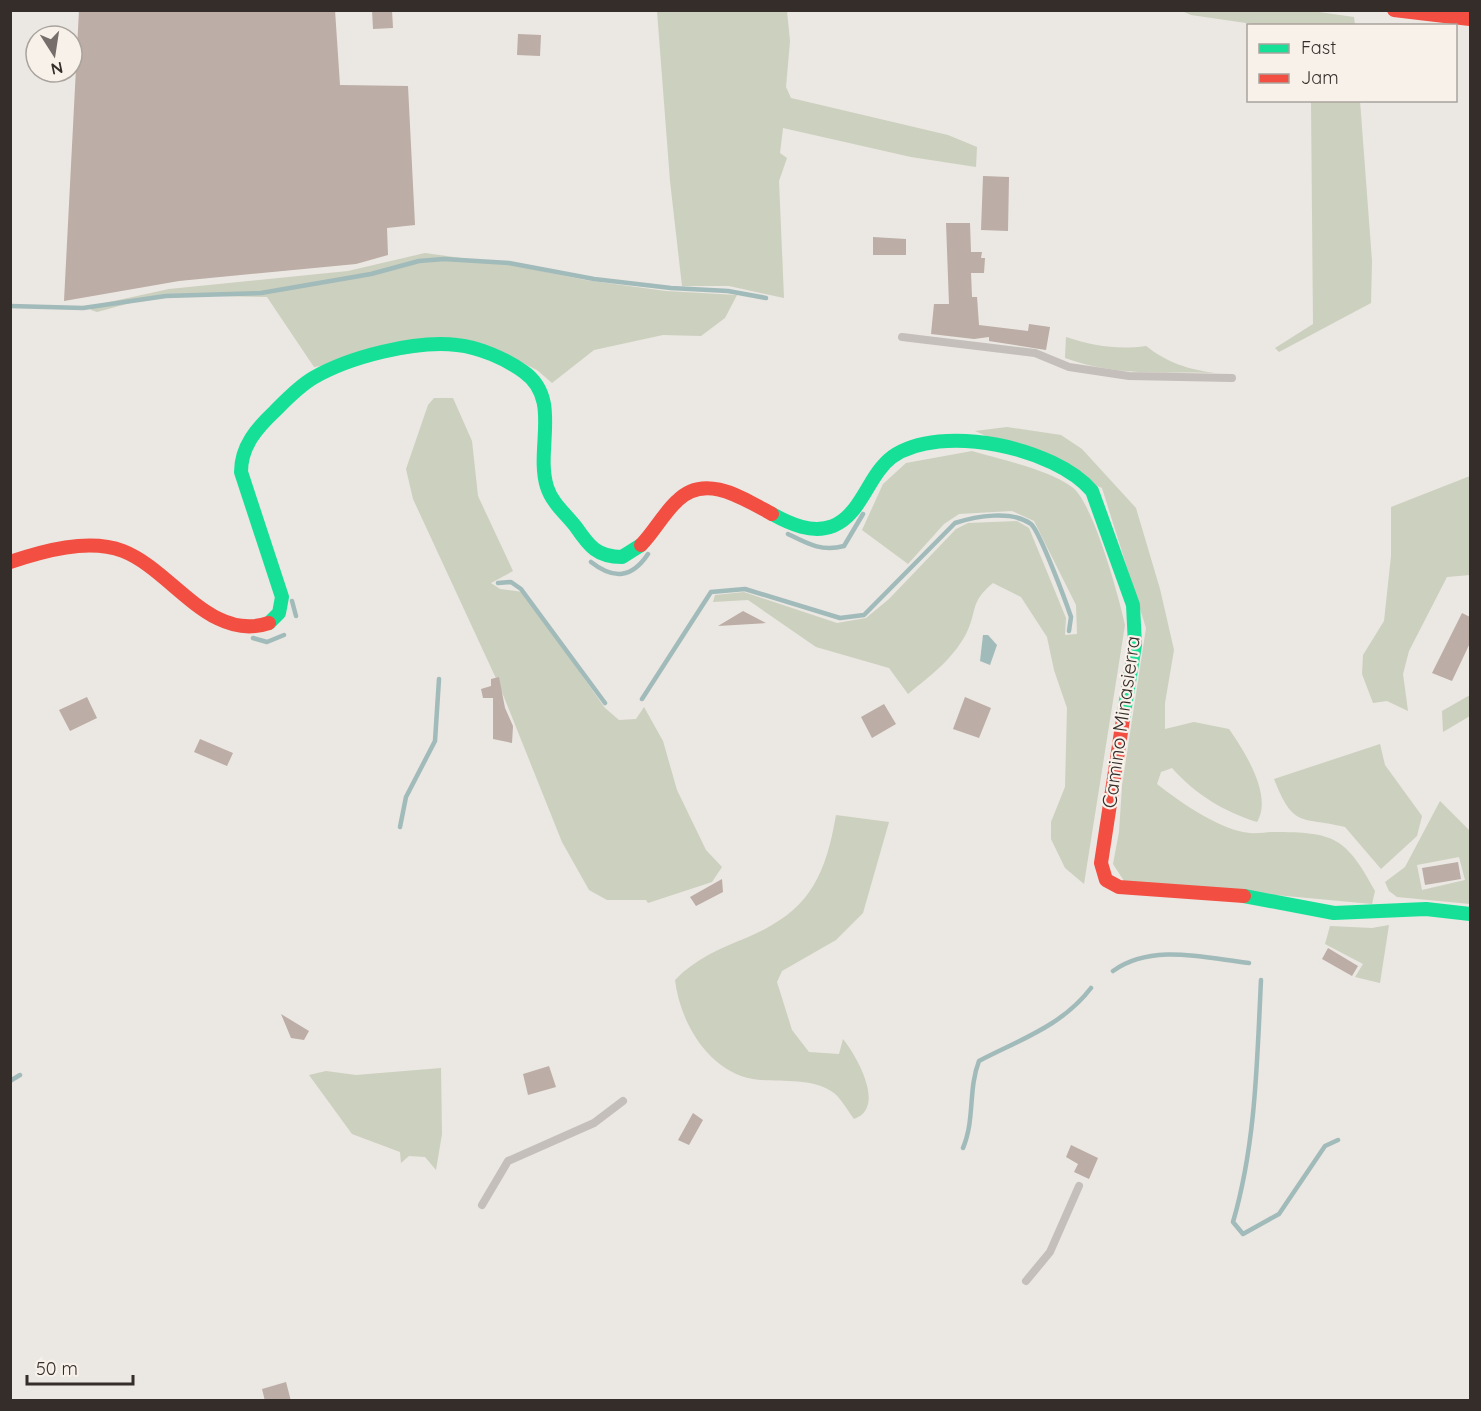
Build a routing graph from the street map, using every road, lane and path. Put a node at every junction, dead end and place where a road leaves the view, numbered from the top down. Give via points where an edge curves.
1 (1394, 10) edge
2 (1470, 19) edge
3 (902, 337) dead end
4 (1232, 378) dead end
5 (10, 562) edge
6 (1470, 914) edge
7 (623, 1101) dead end
8 (1079, 1186) dead end
9 (482, 1205) dead end
10 (1026, 1281) dead end

1 - 2 main road
3 - 4 lane via 1025,351 1069,367 1129,376
5 - 6 main road, Camino Minasierra via 69,549 111,547 137,557 216,617 239,626 262,627 275,620 282,597 241,472 239,460 245,444 287,399 321,374 372,357 435,344 457,345 491,355 521,369 532,379 544,397 546,411 547,488 594,552 613,558 634,553 677,501 698,489 726,491 793,525 814,530 828,528 849,516 879,470 900,453 960,439 1021,453 1077,475 1092,491 1136,616 1135,645 1101,863 1106,880 1119,887 1254,897 1334,913 1426,909
7 - 9 lane via 594,1123 508,1161
8 - 10 lane via 1050,1251

